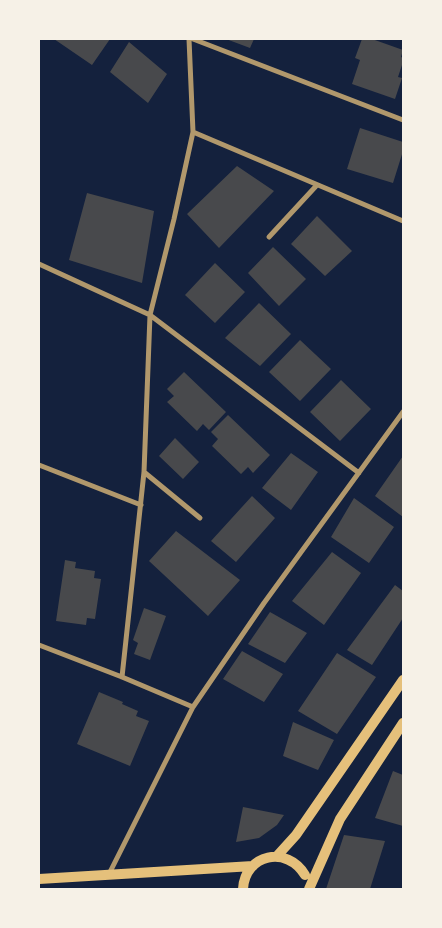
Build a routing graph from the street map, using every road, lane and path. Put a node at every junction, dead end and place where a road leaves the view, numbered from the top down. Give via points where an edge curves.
1 (191, 39) edge
2 (403, 120) edge
3 (193, 132) junction
4 (317, 185) junction
5 (403, 221) edge
6 (270, 238) dead end
7 (39, 264) edge
8 (150, 315) junction
9 (403, 412) edge
10 (39, 465) edge
11 (144, 472) junction
12 (359, 473) junction
13 (141, 505) junction
14 (200, 518) dead end
15 (39, 645) edge
16 (122, 677) junction
17 (403, 680) edge
18 (193, 707) junction
19 (403, 723) edge
20 (277, 856) junction
21 (253, 866) junction
22 (108, 874) junction
23 (306, 875) dead end
24 (39, 879) edge
25 (243, 889) edge
26 (309, 889) edge

1 - 2 street
1 - 3 street
3 - 4 street
3 - 8 street
4 - 5 street
4 - 6 street
7 - 8 street
8 - 11 street
8 - 12 street
9 - 12 street
10 - 13 street
11 - 13 street
11 - 14 street
12 - 18 street
13 - 16 street
15 - 16 street
16 - 18 street
17 - 20 main road via 296,835
18 - 22 street
19 - 26 main road via 340,819
20 - 21 main road via 260,860
20 - 23 main road via 297,864
21 - 22 main road
21 - 25 main road via 246,875
22 - 24 main road

